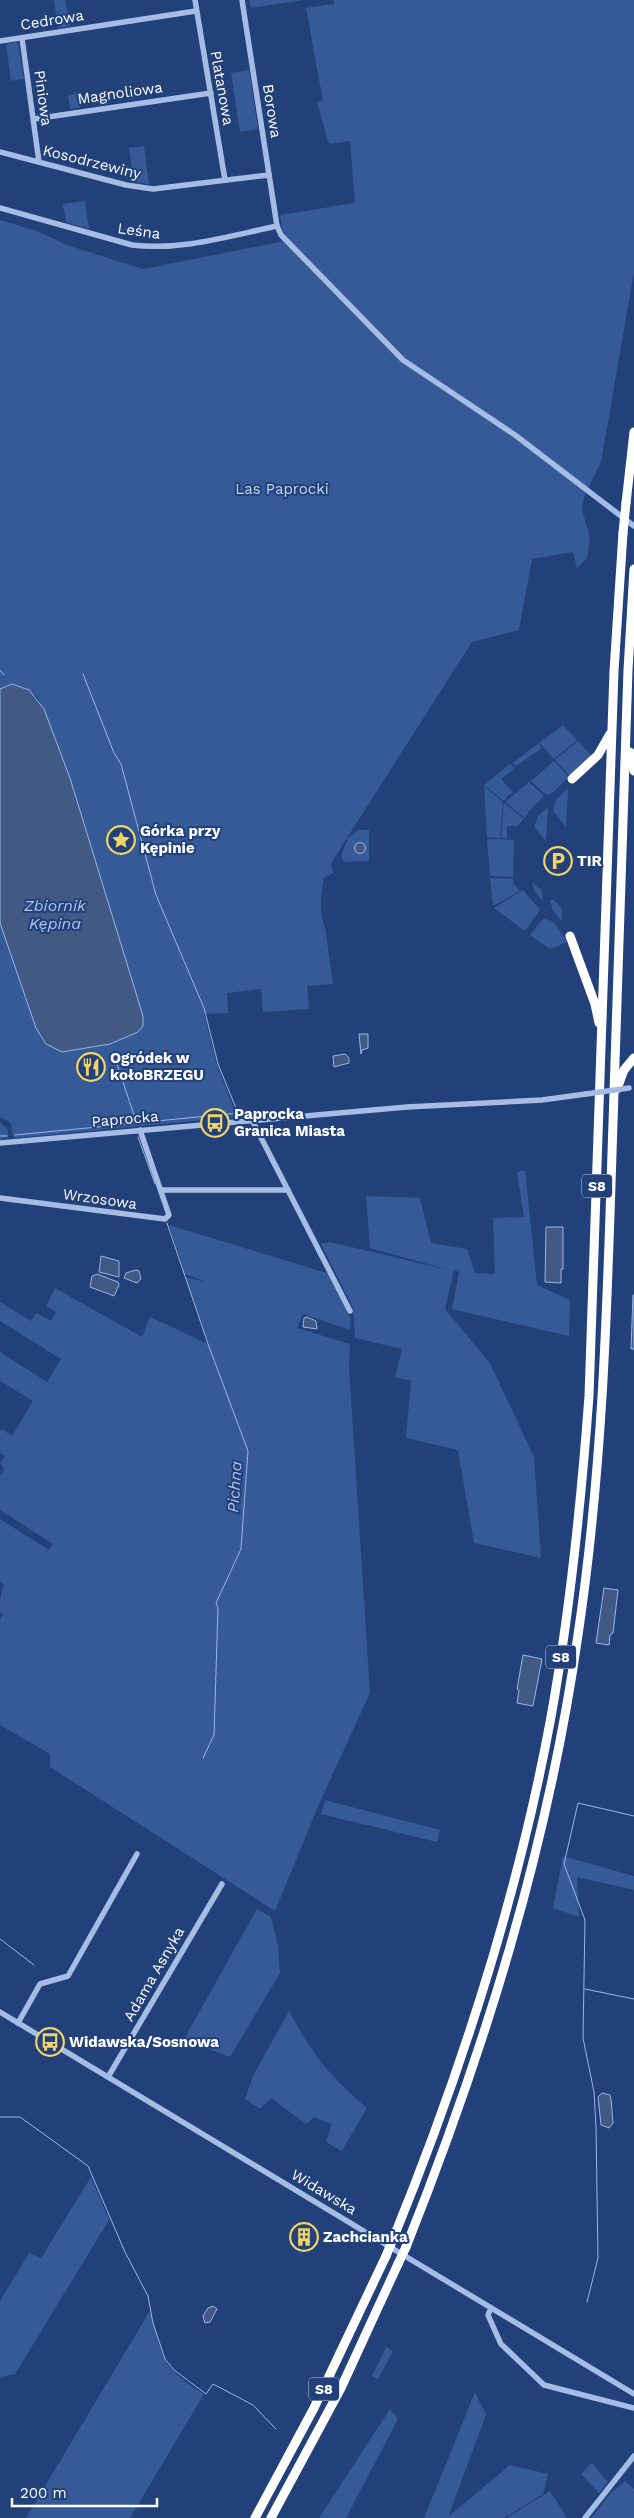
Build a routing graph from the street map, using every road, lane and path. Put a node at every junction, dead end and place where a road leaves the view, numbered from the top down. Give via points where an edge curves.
1 (195, 0) edge
2 (242, 0) edge
3 (196, 11) junction
4 (22, 38) junction
5 (0, 41) edge
6 (210, 93) junction
7 (34, 119) junction
8 (0, 152) edge
9 (39, 162) junction
10 (269, 175) junction
11 (225, 180) junction
12 (0, 208) edge
13 (277, 226) junction
14 (634, 432) edge
15 (634, 526) edge
16 (634, 569) edge
17 (626, 722) junction
18 (612, 727) junction
19 (634, 772) edge
20 (572, 779) dead end
21 (570, 936) dead end
22 (602, 1041) junction
23 (634, 1058) edge
24 (631, 1087) edge
25 (613, 1104) junction
26 (252, 1120) junction
27 (140, 1130) junction
28 (0, 1142) edge
29 (161, 1190) junction
30 (288, 1190) junction
31 (0, 1198) edge
32 (350, 1311) dead end
33 (137, 1854) dead end
34 (222, 1884) dead end
35 (0, 2013) edge
36 (18, 2023) junction
37 (108, 2077) junction
38 (491, 2308) junction
39 (634, 2394) edge
40 (634, 2408) edge
41 (634, 2456) edge
42 (254, 2518) edge
43 (271, 2518) edge
44 (585, 2518) edge

1 - 3 street, Platanowa
2 - 10 street, Borowa
3 - 4 street, Cedrowa
3 - 6 street, Platanowa
4 - 5 street, Cedrowa
4 - 7 street, Piniowa
6 - 7 street, Magnoliowa
6 - 11 street, Platanowa
7 - 9 street, Piniowa
8 - 9 street, Kosodrzewiny
9 - 11 street, Kosodrzewiny via 153,189
10 - 11 street, Kosodrzewiny
10 - 13 street, Borowa
12 - 13 street, Leśna via 132,245 154,248 176,247
13 - 15 street via 292,248 403,360 515,435
14 - 18 highway, S8, bridge via 623,533
16 - 17 highway, S8
17 - 19 highway
17 - 25 highway, S8
18 - 20 highway via 598,755
18 - 22 highway, S8
21 - 22 highway via 595,1004
22 - 42 highway, S8, bridge via 587,1423 576,1546 557,1684 525,1838 488,1976 449,2098 394,2239 314,2408
23 - 25 highway via 620,1077
24 - 26 street, Paprocka, bridge via 533,1101
25 - 43 highway, S8, bridge via 606,1344 585,1589 567,1703 538,1841 499,1988 462,2101 406,2247 341,2388
26 - 27 street, Paprocka
26 - 30 street
27 - 28 street, Paprocka
27 - 29 street, Wrzosowa
29 - 30 street
29 - 31 street, Wrzosowa via 169,1216 161,1220
30 - 32 street
33 - 36 street via 68,1976 40,1984
34 - 37 street, Adama Asnyka
35 - 36 street, Widawska
36 - 37 street, Widawska
37 - 38 street, Widawska
38 - 39 street, Widawska
38 - 40 street via 488,2315 499,2341 544,2385
41 - 44 street

